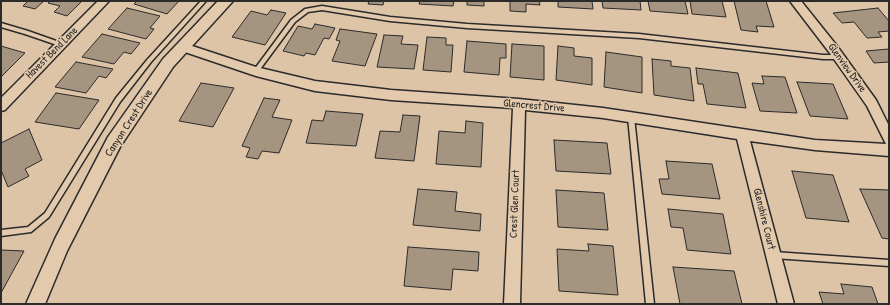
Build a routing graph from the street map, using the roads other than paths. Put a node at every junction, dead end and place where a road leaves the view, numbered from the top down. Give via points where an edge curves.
1 (104, 1) edge
2 (204, 1) edge
3 (226, 1) edge
4 (795, 1) edge
5 (1, 25) edge
6 (60, 44) junction
7 (183, 47) junction
8 (839, 57) junction
9 (256, 71) junction
10 (519, 104) junction
11 (1, 106) edge
12 (631, 117) junction
13 (742, 135) junction
14 (889, 140) edge
15 (889, 150) edge
16 (1, 233) edge
17 (773, 254) junction
18 (889, 263) edge
19 (35, 304) edge
20 (512, 304) edge
21 (650, 304) edge
22 (786, 304) edge

1 - 6 street, Havest Bend Lane
2 - 16 lane via 149,61 118,100 47,215 28,230
3 - 7 street, Canyon Crest Drive
4 - 8 street, Glenview Drive
5 - 6 lane
6 - 11 street, Havest Bend Lane
7 - 9 street, Glencrest Drive
7 - 19 street, Canyon Crest Drive via 168,63 114,142 61,245
8 - 9 lane via 809,56 639,36 390,19 322,8 307,10 293,21
8 - 14 street, Glenview Drive via 872,103
9 - 10 street, Glencrest Drive via 316,86
10 - 12 street, Glencrest Drive
10 - 20 street, Crest Glen Court
12 - 13 street, Glencrest Drive
12 - 21 lane
13 - 15 street, Glencrest Drive via 815,145
13 - 17 street, Glenshire Court
17 - 18 lane
17 - 22 street, Glenshire Court

